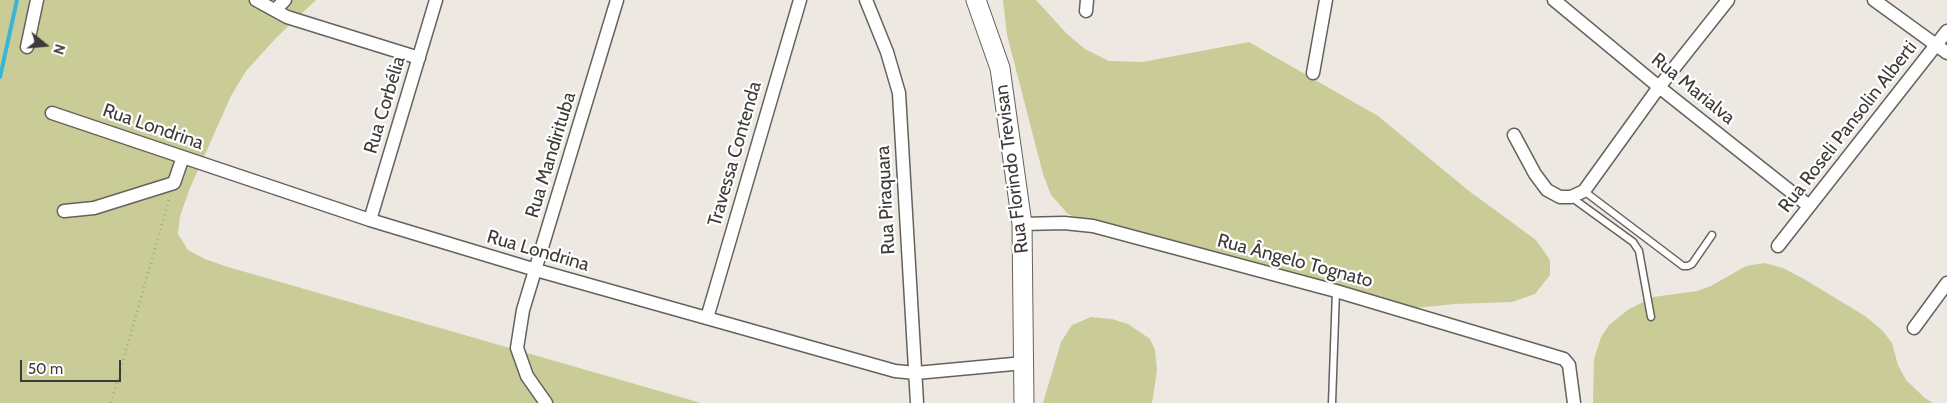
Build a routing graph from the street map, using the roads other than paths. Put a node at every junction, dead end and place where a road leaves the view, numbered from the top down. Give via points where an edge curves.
1 (37, 0) edge
2 (256, 0) edge
3 (284, 0) edge
4 (436, 0) edge
5 (617, 0) edge
6 (800, 0) edge
7 (866, 0) edge
8 (976, 0) edge
9 (1326, 0) edge
10 (1554, 0) edge
11 (1728, 0) edge
12 (1874, 0) edge
13 (275, 10) junction
14 (1947, 31) edge
15 (27, 47) dead end
16 (1942, 49) edge
17 (419, 58) junction
18 (1313, 73) dead end
19 (1659, 87) junction
20 (52, 113) dead end
21 (1514, 135) dead end
22 (183, 157) junction
23 (1584, 191) junction
24 (1571, 197) junction
25 (1809, 206) junction
26 (64, 211) dead end
27 (370, 220) junction
28 (1022, 224) junction
29 (1712, 235) dead end
30 (1778, 246) dead end
31 (536, 270) junction
32 (1947, 283) edge
33 (1336, 290) junction
34 (1651, 317) dead end
35 (707, 318) junction
36 (1914, 328) dead end
37 (1024, 363) junction
38 (916, 373) junction
39 (546, 403) edge
40 (917, 403) edge
41 (1024, 403) edge
42 (1332, 403) edge
43 (1574, 403) edge

1 - 15 street
2 - 13 street
3 - 13 street
4 - 17 street, Rua Corbélia
5 - 31 street, Rua Mandirituba
6 - 35 street, Travessa Contenda
7 - 38 street, Rua Piraquara via 899,93
8 - 28 street, Rua Florindo Trevisan via 1000,68
9 - 18 street
10 - 19 street, Rua Marialva
11 - 19 street
12 - 16 street
13 - 17 street via 287,17
14 - 16 street, Rua Roseli Pansolin Alberti
16 - 25 street, Rua Roseli Pansolin Alberti
17 - 27 street, Rua Corbélia
19 - 23 street
19 - 25 street, Rua Marialva
20 - 22 street, Rua Londrina
21 - 24 street via 1547,190 1560,197
22 - 26 street via 174,183 94,208
22 - 27 street, Rua Londrina
23 - 24 street
23 - 29 lane via 1683,266 1692,264
24 - 34 lane via 1633,242 1639,250
25 - 30 street, Rua Roseli Pansolin Alberti
27 - 31 street, Rua Londrina
28 - 33 street, Rua Ângelo Tognato via 1093,226
28 - 37 street, Rua Florindo Trevisan
31 - 35 street, Rua Londrina
31 - 39 street, Rua Mandirituba via 517,348 527,376
32 - 36 street
33 - 42 lane
33 - 43 street, Rua Ângelo Tognato via 1564,360 1569,365
35 - 38 street, Rua Londrina via 895,371
37 - 38 street, Rua Londrina
37 - 41 street, Rua Florindo Trevisan
38 - 40 street, Rua Piraquara

